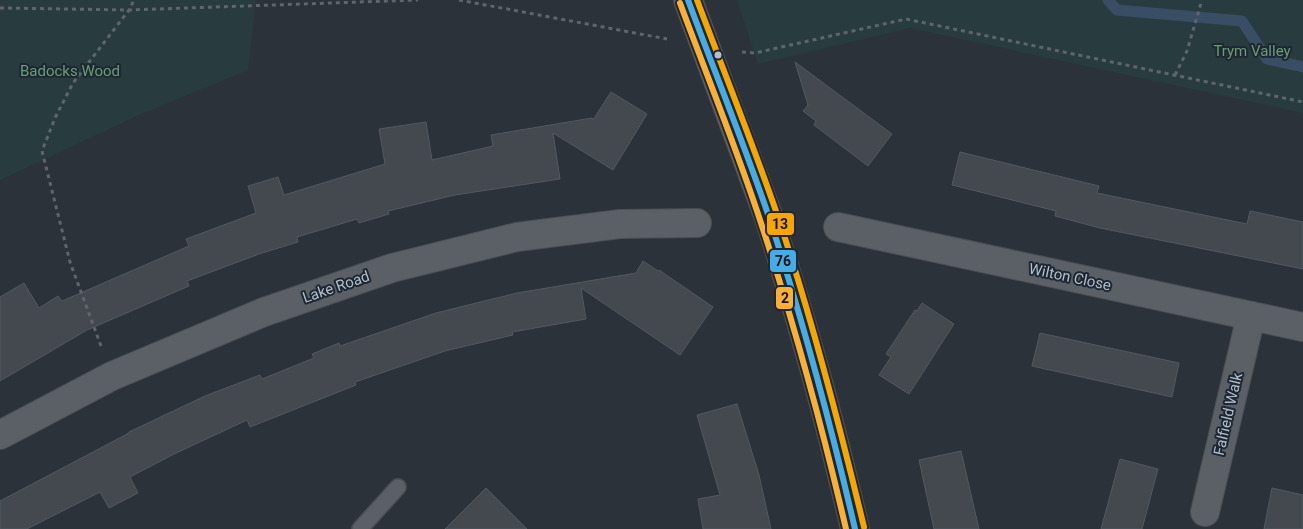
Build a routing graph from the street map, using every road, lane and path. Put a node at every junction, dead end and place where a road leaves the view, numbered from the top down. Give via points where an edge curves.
1 (134, 0) edge
2 (418, 0) edge
3 (459, 0) edge
4 (688, 0) edge
5 (1202, 1) edge
6 (0, 8) edge
7 (130, 10) junction
8 (706, 50) junction
9 (1175, 75) junction
10 (1303, 102) edge
11 (697, 223) dead end
12 (838, 227) dead end
13 (1251, 316) junction
14 (1303, 327) edge
15 (112, 376) junction
16 (0, 435) edge
17 (398, 487) dead end
18 (1205, 512) dead end
19 (360, 529) edge
20 (855, 529) edge

1 - 7 path
2 - 7 path
3 - 8 path via 658,37
4 - 8 street
5 - 9 path via 1188,51
6 - 7 path
7 - 15 path via 73,83 42,152 70,262
8 - 9 path via 755,53 906,19
8 - 20 street via 779,248 812,359
9 - 10 path
11 - 15 street, Lake Road via 620,224 517,237 392,268 264,312
12 - 13 street, Wilton Close
13 - 14 street, Wilton Close
13 - 18 street, Falfield Walk
15 - 16 street, Lake Road
17 - 19 lane

